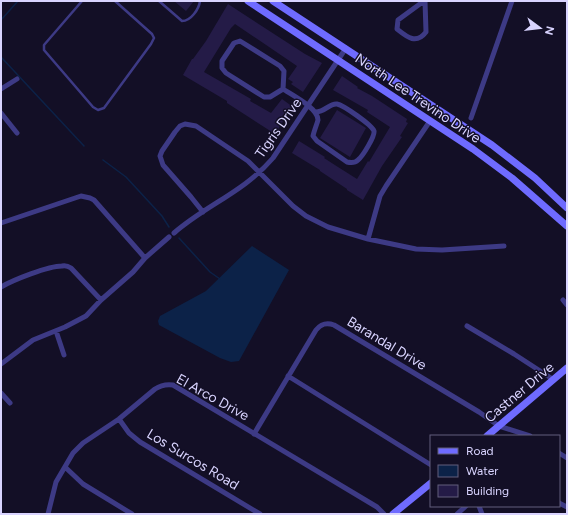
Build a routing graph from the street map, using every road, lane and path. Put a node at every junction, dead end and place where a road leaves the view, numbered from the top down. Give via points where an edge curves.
1 (82, 1) edge
2 (115, 1) edge
3 (159, 1) edge
4 (200, 1) edge
5 (248, 1) edge
6 (273, 1) edge
7 (425, 1) edge
8 (512, 1) edge
9 (346, 48) junction
10 (338, 61) junction
11 (17, 79) dead end
12 (283, 88) junction
13 (1, 89) edge
14 (309, 105) junction
15 (315, 112) junction
16 (1, 113) edge
17 (471, 118) dead end
18 (430, 121) junction
19 (16, 133) dead end
20 (260, 172) junction
21 (567, 208) edge
22 (203, 212) junction
23 (1, 222) edge
24 (567, 226) edge
25 (174, 233) dead end
26 (169, 237) dead end
27 (368, 239) junction
28 (504, 246) dead end
29 (145, 258) junction
30 (1, 287) edge
31 (101, 300) junction
32 (563, 300) dead end
33 (567, 305) edge
34 (467, 326) dead end
35 (56, 331) junction
36 (64, 355) dead end
37 (1, 364) edge
38 (567, 368) edge
39 (288, 376) junction
40 (554, 380) junction
41 (1, 393) edge
42 (10, 403) dead end
43 (119, 419) junction
44 (499, 426) junction
45 (254, 434) junction
46 (488, 435) edge
47 (527, 435) edge
48 (430, 464) edge
49 (65, 467) junction
50 (430, 484) edge
51 (465, 507) edge
52 (48, 514) edge
53 (132, 514) edge
54 (260, 514) edge
55 (384, 514) edge
56 (394, 514) edge
57 (457, 514) edge

1 - 2 lane via 44,46 44,50 98,110 104,108 154,38
3 - 4 lane via 182,21 191,18
5 - 10 main road, North Lee Trevino Drive
6 - 9 main road, North Lee Trevino Drive
7 - 7 street via 398,20 397,29 416,40 426,32
8 - 17 street
9 - 10 street, Tigris Drive
9 - 21 main road, North Lee Trevino Drive via 492,145 535,178
10 - 14 street, Tigris Drive
10 - 18 main road, North Lee Trevino Drive
11 - 13 street
12 - 12 street via 284,71 280,66 240,41 234,43 222,61 222,68 226,73 264,97 270,97
12 - 14 street
14 - 15 street
14 - 20 street, Tigris Drive via 273,158
15 - 15 street via 318,121 313,136 317,141 347,162 353,163 358,160 374,135 374,129 370,124 339,104
16 - 19 street
18 - 24 main road, North Lee Trevino Drive via 512,178
18 - 27 street via 380,196
20 - 22 street, Tigris Drive via 244,186
20 - 22 street via 196,126 180,126 160,156 163,165
20 - 27 street via 306,216 328,227
22 - 25 street, Tigris Drive
23 - 29 street via 86,196 94,200
26 - 29 street
27 - 28 street via 416,249
29 - 31 street
30 - 31 street via 21,278 65,266 71,268
31 - 35 street via 86,316
32 - 33 street
34 - 40 street
35 - 36 street
35 - 37 street via 33,340
38 - 40 main road, Castner Drive
39 - 44 street, Barandal Drive via 316,330 322,324 330,323
39 - 45 street, Barandal Drive
39 - 48 street
40 - 44 main road, Castner Drive
41 - 42 street
43 - 45 street, El Arco Drive via 159,386 168,384
43 - 49 street, El Arco Drive via 78,447
43 - 54 street, Los Surcos Road via 129,433 140,442
44 - 46 main road, Castner Drive
44 - 47 street, Barandal Drive
45 - 55 street, El Arco Drive via 377,507
49 - 52 street, El Arco Drive via 56,482
49 - 53 street via 83,484
50 - 56 main road
51 - 57 street

